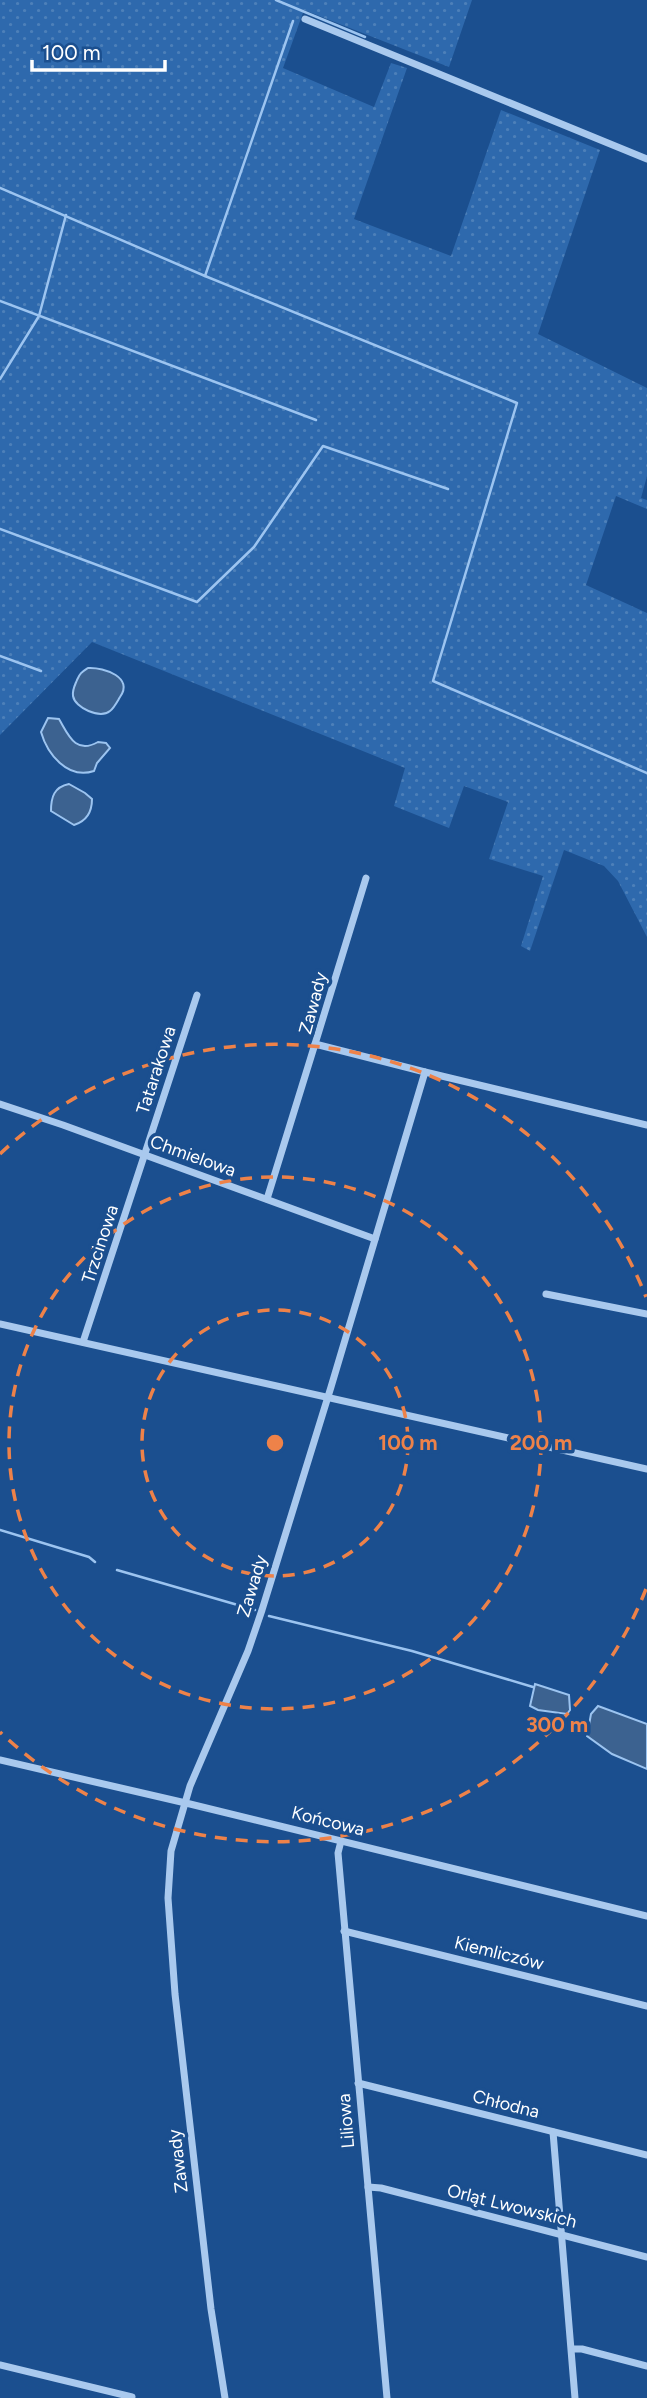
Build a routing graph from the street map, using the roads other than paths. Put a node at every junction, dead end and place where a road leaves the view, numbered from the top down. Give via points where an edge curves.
1 (305, 19) dead end
2 (647, 159) edge
3 (366, 878) dead end
4 (197, 995) dead end
5 (315, 1044) junction
6 (425, 1072) junction
7 (0, 1104) edge
8 (647, 1125) edge
9 (144, 1155) junction
10 (267, 1199) junction
11 (375, 1239) junction
12 (546, 1294) dead end
13 (647, 1314) edge
14 (0, 1324) edge
15 (83, 1342) junction
16 (327, 1397) junction
17 (647, 1469) edge
18 (0, 1760) edge
19 (184, 1802) junction
20 (341, 1841) junction
21 (647, 1916) edge
22 (344, 1931) junction
23 (647, 2006) edge
24 (358, 2082) junction
25 (552, 2132) junction
26 (647, 2155) edge
27 (368, 2187) junction
28 (562, 2235) junction
29 (647, 2257) edge
30 (572, 2349) junction
31 (0, 2365) edge
32 (647, 2366) edge
33 (132, 2397) edge
34 (225, 2398) edge
35 (387, 2398) edge
36 (575, 2398) edge

1 - 2 street
3 - 5 street, Zawady
4 - 9 street, Tatarakowa
5 - 6 street, Zawady
5 - 10 street
6 - 8 street
6 - 11 street, Zawady
7 - 9 street, Chmielowa
9 - 10 street, Chmielowa
9 - 15 street, Trzcinowa
10 - 11 street, Chmielowa
11 - 16 street, Zawady
12 - 13 street
14 - 15 street
15 - 16 street
16 - 17 street
16 - 19 street, Zawady via 254,1633
18 - 19 street, Końcowa
19 - 20 street, Końcowa
19 - 34 street, Zawady via 171,1851 168,1898 187,2105
20 - 21 street, Końcowa
20 - 22 street, Liliowa
22 - 23 street, Kiemliczów
22 - 24 street, Liliowa
24 - 25 street, Chłodna
24 - 27 street, Liliowa
25 - 26 street, Chłodna
25 - 28 street
27 - 28 street, Orląt Lwowskich
27 - 35 street, Liliowa
28 - 29 street, Orląt Lwowskich
28 - 30 street
30 - 32 street
30 - 36 street
31 - 33 street

